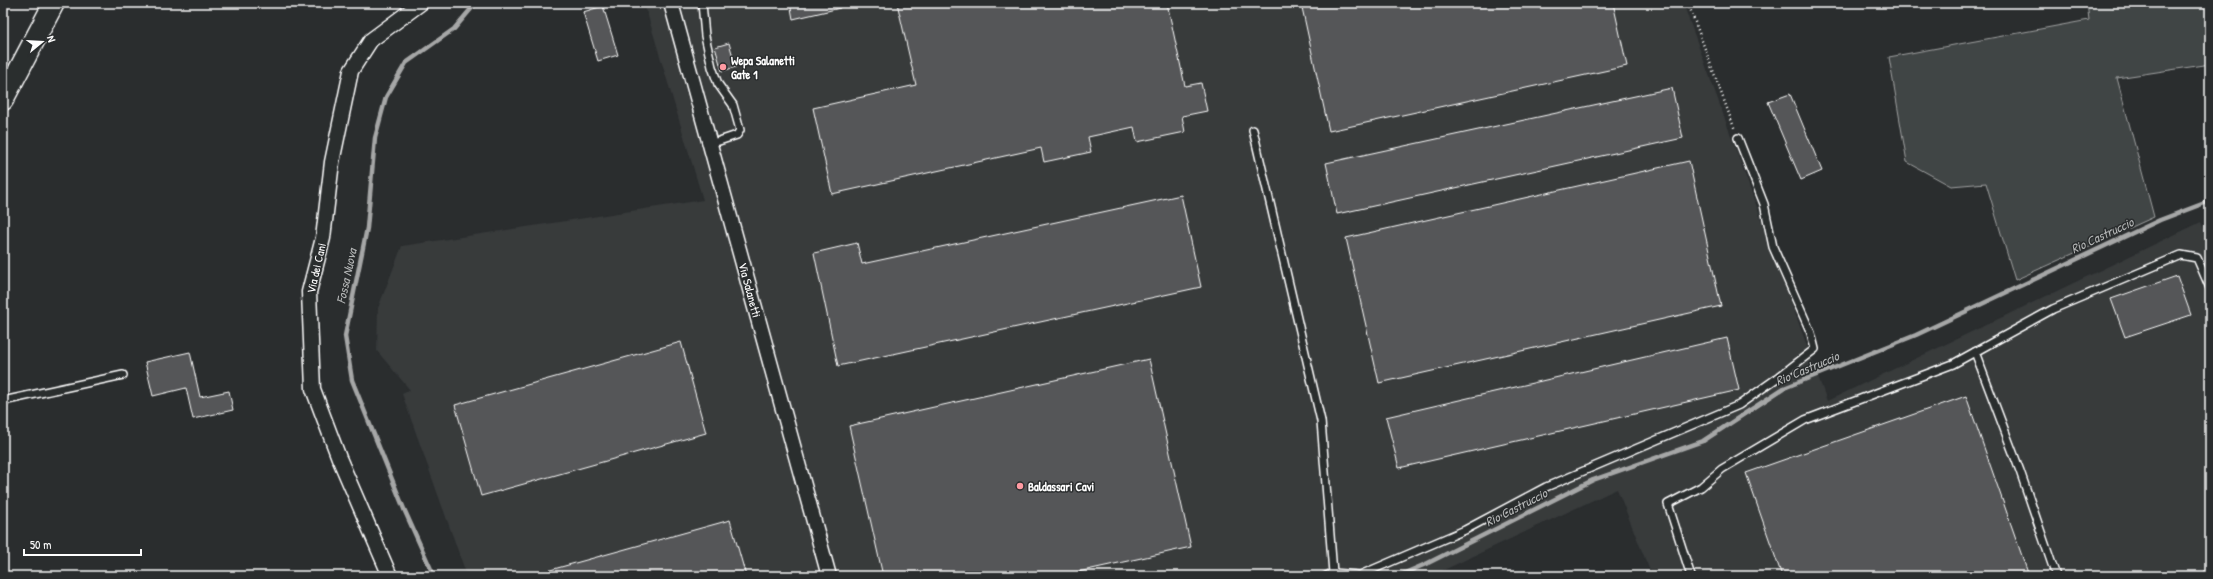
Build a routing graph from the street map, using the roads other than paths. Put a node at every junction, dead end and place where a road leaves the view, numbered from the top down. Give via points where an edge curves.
1 (54, 3) edge
2 (421, 3) edge
3 (671, 3) edge
4 (702, 3) edge
5 (3, 100) edge
6 (1253, 130) dead end
7 (1738, 138) road end
8 (710, 144) junction
9 (2210, 288) edge
10 (1975, 352) junction
11 (124, 375) dead end
12 (3, 401) edge
13 (1330, 574) edge
14 (390, 576) edge
15 (829, 576) edge
16 (1691, 576) edge
17 (2056, 576) edge

1 - 5 main road
2 - 14 street, Via dei Cani via 371,40 351,71 332,162 323,238 309,292 313,389 339,458
3 - 8 street, Via Salanetti
4 - 8 lane via 705,36 712,67 718,84 733,105 740,130 737,135
6 - 13 lane via 1321,421
7 - 13 lane via 1764,204 1773,247 1811,333 1814,349 1739,405 1546,487 1465,530 1360,575
8 - 15 street, Via Salanetti
9 - 10 lane via 2197,258 2180,255 2053,309
10 - 16 lane via 1953,364 1805,420 1722,469 1701,487 1668,504
10 - 17 lane
11 - 12 lane

